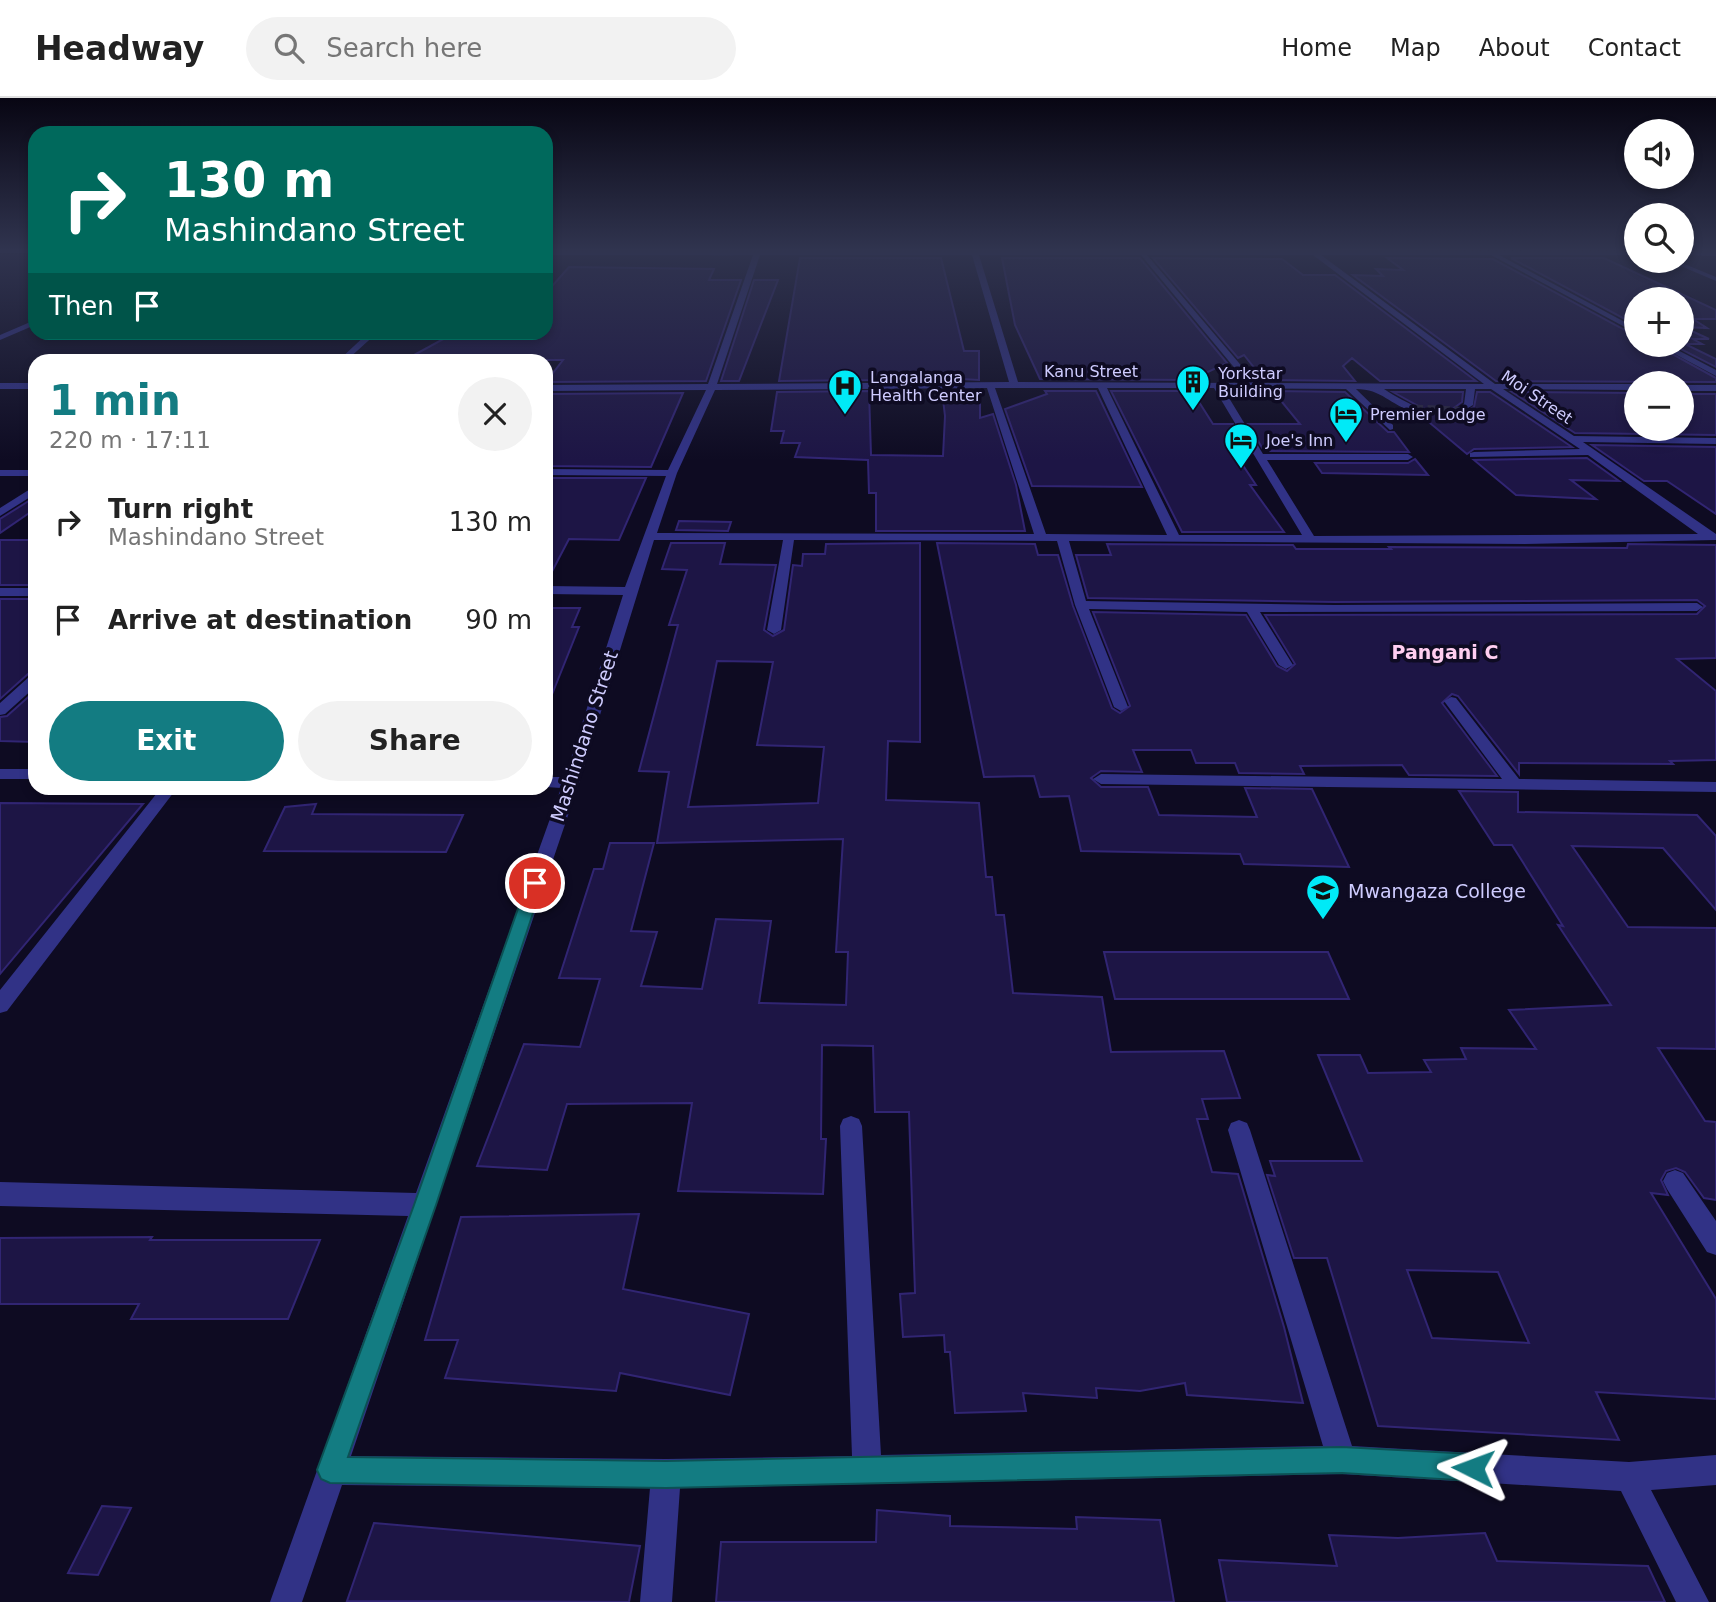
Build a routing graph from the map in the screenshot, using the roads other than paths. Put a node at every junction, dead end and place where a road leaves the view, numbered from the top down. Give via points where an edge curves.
1 (734, 320) edge
2 (995, 320) edge
3 (1199, 320) edge
4 (1404, 320) edge
5 (28, 325) edge
6 (0, 338) edge
7 (365, 340) edge
8 (350, 354) edge
9 (1685, 357) edge
10 (1716, 373) edge
11 (990, 385) junction
12 (1014, 385) junction
13 (1101, 385) junction
14 (0, 386) edge
15 (28, 386) edge
16 (1217, 386) junction
17 (1254, 386) junction
18 (1348, 386) junction
19 (1374, 386) junction
20 (1471, 386) junction
21 (1492, 386) junction
22 (1624, 387) edge
23 (553, 388) edge
24 (711, 388) junction
25 (1694, 388) edge
26 (1716, 388) edge
27 (1414, 409) tunnel mouth
28 (1458, 411) dead end
29 (1390, 427) dead end
30 (1572, 439) junction
31 (1716, 441) edge
32 (1591, 452) junction
33 (1474, 455) dead end
34 (1260, 457) junction
35 (1408, 457) dead end
36 (553, 472) edge
37 (0, 473) edge
38 (28, 473) edge
39 (672, 473) junction
40 (28, 494) edge
41 (0, 513) edge
42 (650, 536) junction
43 (789, 536) junction
44 (1041, 537) junction
45 (1062, 537) junction
46 (1174, 537) junction
47 (1309, 537) junction
48 (1714, 539) edge
49 (553, 590) edge
50 (630, 591) junction
51 (0, 592) edge
52 (28, 592) edge
53 (1080, 605) junction
54 (1251, 607) junction
55 (1697, 607) dead end
56 (774, 630) dead end
57 (1286, 665) dead end
58 (28, 685) edge
59 (1451, 701) dead end
60 (1121, 707) dead end
61 (0, 711) edge
62 (0, 774) edge
63 (28, 774) edge
64 (1101, 779) dead end
65 (553, 782) edge
66 (571, 783) junction
67 (1515, 785) junction
68 (1716, 787) edge
69 (164, 795) edge
70 (0, 1005) edge
71 (851, 1126) dead end
72 (1239, 1130) dead end
73 (1675, 1181) dead end
74 (0, 1194) edge
75 (425, 1205) junction
76 (1716, 1243) edge
77 (1342, 1460) junction
78 (867, 1469) junction
79 (330, 1470) junction
80 (1716, 1470) edge
81 (666, 1474) junction
82 (1629, 1477) junction
83 (286, 1602) edge
84 (656, 1602) edge
85 (1693, 1602) edge

1 - 24 street, Mashindano Street
2 - 12 street
3 - 17 street
4 - 21 street, Moi Street
5 - 6 street
7 - 8 street
9 - 10 street
11 - 12 street, Kanu Street
11 - 24 street, Kanu Street
11 - 44 street
12 - 13 street, Kanu Street
13 - 16 street, Kanu Street
13 - 46 street
14 - 15 street
16 - 17 street, Kanu Street
16 - 34 street
17 - 18 street, Kanu Street
18 - 19 street, Kanu Street
18 - 29 street
19 - 20 street, Kanu Street
19 - 27 street
20 - 21 street, Kanu Street
20 - 28 street via 1468,405
21 - 22 street, Kanu Street
21 - 30 street, Moi Street
23 - 24 street, Kanu Street
24 - 39 street, Mashindano Street
25 - 26 street
30 - 31 street
30 - 32 street, Moi Street
32 - 33 street
32 - 48 street, Moi Street
34 - 35 street
34 - 47 street
36 - 39 street
37 - 38 street
39 - 42 street, Mashindano Street
40 - 41 street
42 - 43 street
42 - 50 street, Mashindano Street
43 - 44 street
43 - 56 street
44 - 45 street
45 - 46 street
45 - 53 street
46 - 47 street
47 - 48 street
49 - 50 street
50 - 66 street, Mashindano Street
51 - 52 street
53 - 54 street
53 - 60 street
54 - 55 street
54 - 57 street
58 - 61 street
59 - 67 street
62 - 63 street
64 - 67 street
65 - 66 street
66 - 75 street, Mashindano Street
67 - 68 street
69 - 70 street
71 - 78 street
72 - 77 street
73 - 76 street
74 - 75 street
75 - 79 street, Mashindano Street
77 - 78 street
77 - 82 street
78 - 81 street
79 - 81 street
79 - 83 street, Mashindano Street
80 - 82 street
81 - 84 street
82 - 85 street

